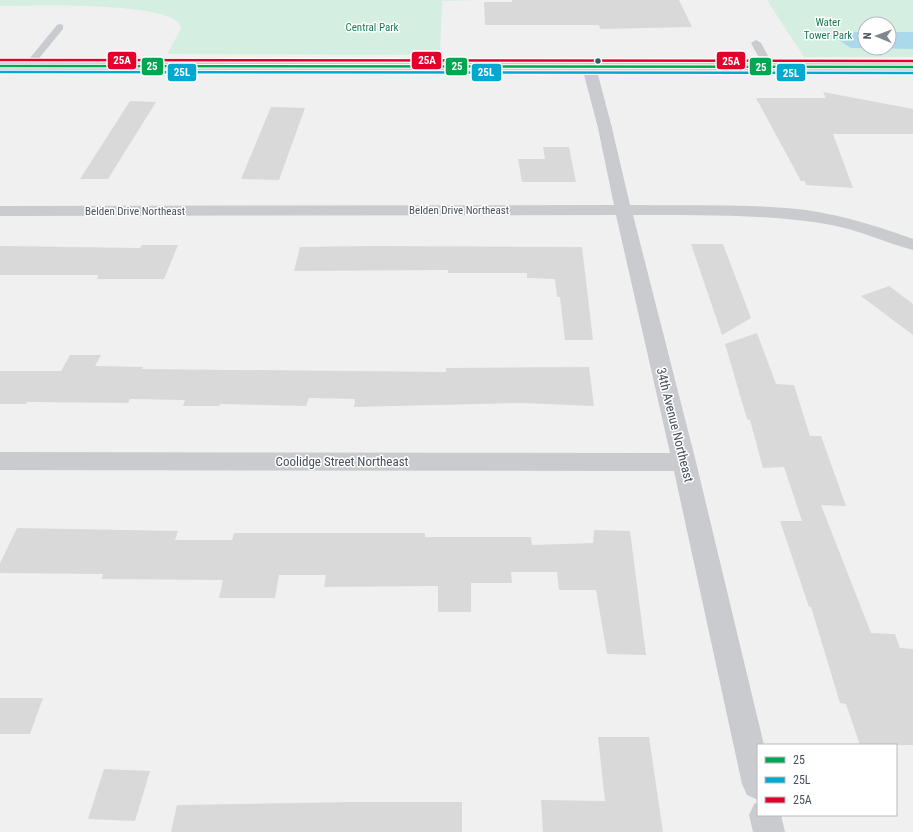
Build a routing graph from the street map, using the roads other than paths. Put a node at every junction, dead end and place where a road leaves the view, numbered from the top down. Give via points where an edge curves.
1 (60, 27) dead end
2 (756, 43) dead end
3 (0, 66) edge
4 (28, 66) junction
5 (589, 67) junction
6 (769, 67) junction
7 (913, 67) edge
8 (622, 210) junction
9 (0, 211) edge
10 (913, 245) edge
11 (0, 461) edge
12 (684, 462) junction
13 (757, 780) edge
14 (765, 816) edge
15 (769, 832) edge

1 - 4 lane
2 - 6 lane
3 - 4 main road
4 - 5 main road
5 - 6 main road
5 - 8 street, 34th Avenue Northeast
6 - 7 main road
8 - 9 street, Belden Drive Northeast
8 - 10 street, Belden Drive Northeast via 786,213 833,220 879,232
8 - 12 street, 34th Avenue Northeast
11 - 12 street, Coolidge Street Northeast
12 - 13 street, 34th Avenue Northeast
14 - 15 street

